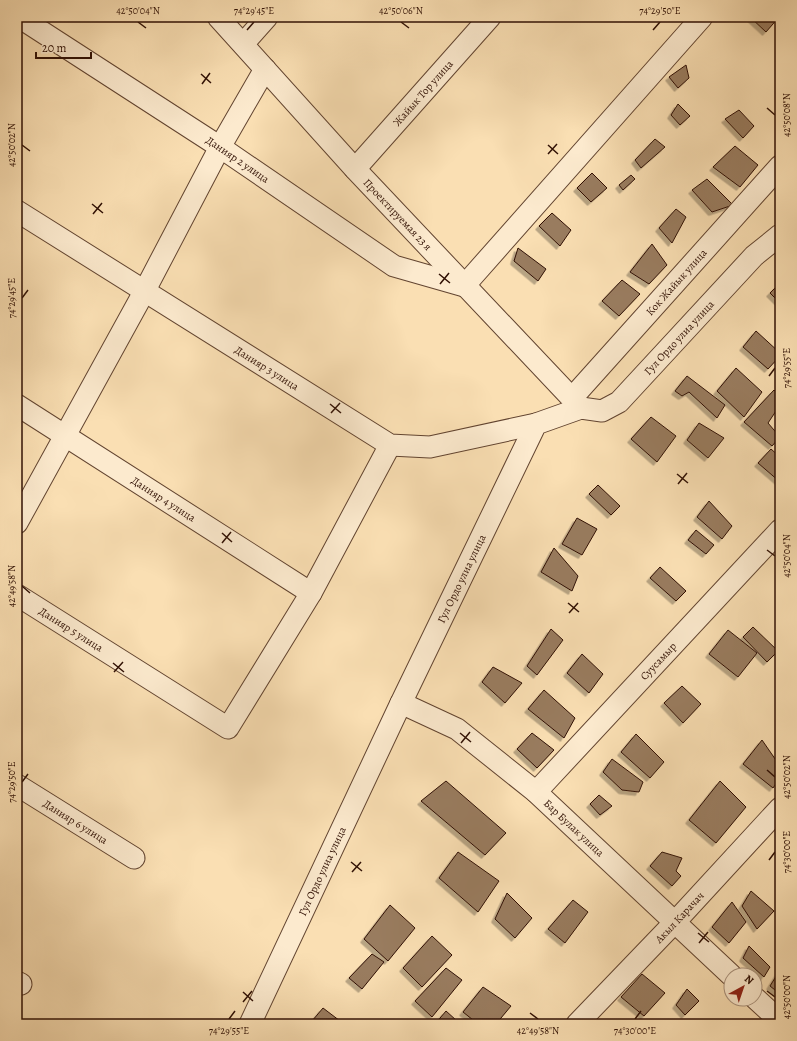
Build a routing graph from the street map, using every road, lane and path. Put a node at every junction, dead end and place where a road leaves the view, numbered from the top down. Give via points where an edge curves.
1 (19, 17) edge
2 (218, 17) edge
3 (267, 17) edge
4 (490, 17) edge
5 (702, 17) edge
6 (243, 44) junction
7 (265, 69) junction
8 (220, 147) junction
9 (780, 166) edge
10 (355, 169) junction
11 (17, 211) edge
12 (780, 235) edge
13 (464, 286) junction
14 (144, 292) junction
15 (577, 403) junction
16 (17, 405) edge
17 (536, 424) junction
18 (65, 435) junction
19 (390, 445) junction
20 (17, 523) edge
21 (780, 530) edge
22 (311, 593) junction
23 (17, 594) edge
24 (401, 703) junction
25 (17, 785) edge
26 (536, 792) junction
27 (780, 808) edge
28 (134, 858) dead end
29 (675, 922) junction
30 (723, 967) edge
31 (763, 1005) edge
32 (780, 1021) edge
33 (250, 1024) edge
34 (577, 1024) edge

1 - 8 street, Данияр 2 улица
2 - 6 street, Проектируемая 23 я
3 - 6 street
4 - 10 street, Жайык Тор улица
5 - 13 street
6 - 7 street, Проектируемая 23 я
7 - 8 street
7 - 10 street, Проектируемая 23 я
8 - 13 street, Данияр 2 улица via 394,266
8 - 14 street
9 - 15 street, Кок Жайык улица
10 - 13 street, Проектируемая 23 я
11 - 14 street, Данияр 3 улица
12 - 15 street, Гул Ордо улиа улица via 754,256 619,402 602,411
13 - 15 street, Проектируемая 23 я
14 - 18 street
14 - 19 street, Данияр 3 улица
15 - 17 street, Гул Ордо улиа улица
16 - 18 street, Данияр 4 улица
17 - 19 street, Данияр 3 улица via 430,447
17 - 24 street, Гул Ордо улиа улица
18 - 20 street
18 - 22 street, Данияр 4 улица
19 - 22 street
21 - 26 street, Суусамыр
22 - 23 street, Данияр 5 улица via 228,728
24 - 26 street, Бар Булак улица via 457,729
24 - 33 street, Гул Ордо улиа улица
25 - 28 street, Данияр 6 улица
26 - 29 street, Бар Булак улица
27 - 29 street, Акыл Карачач
29 - 30 street, Бар Булак улица
29 - 34 street, Акыл Карачач
31 - 32 street

